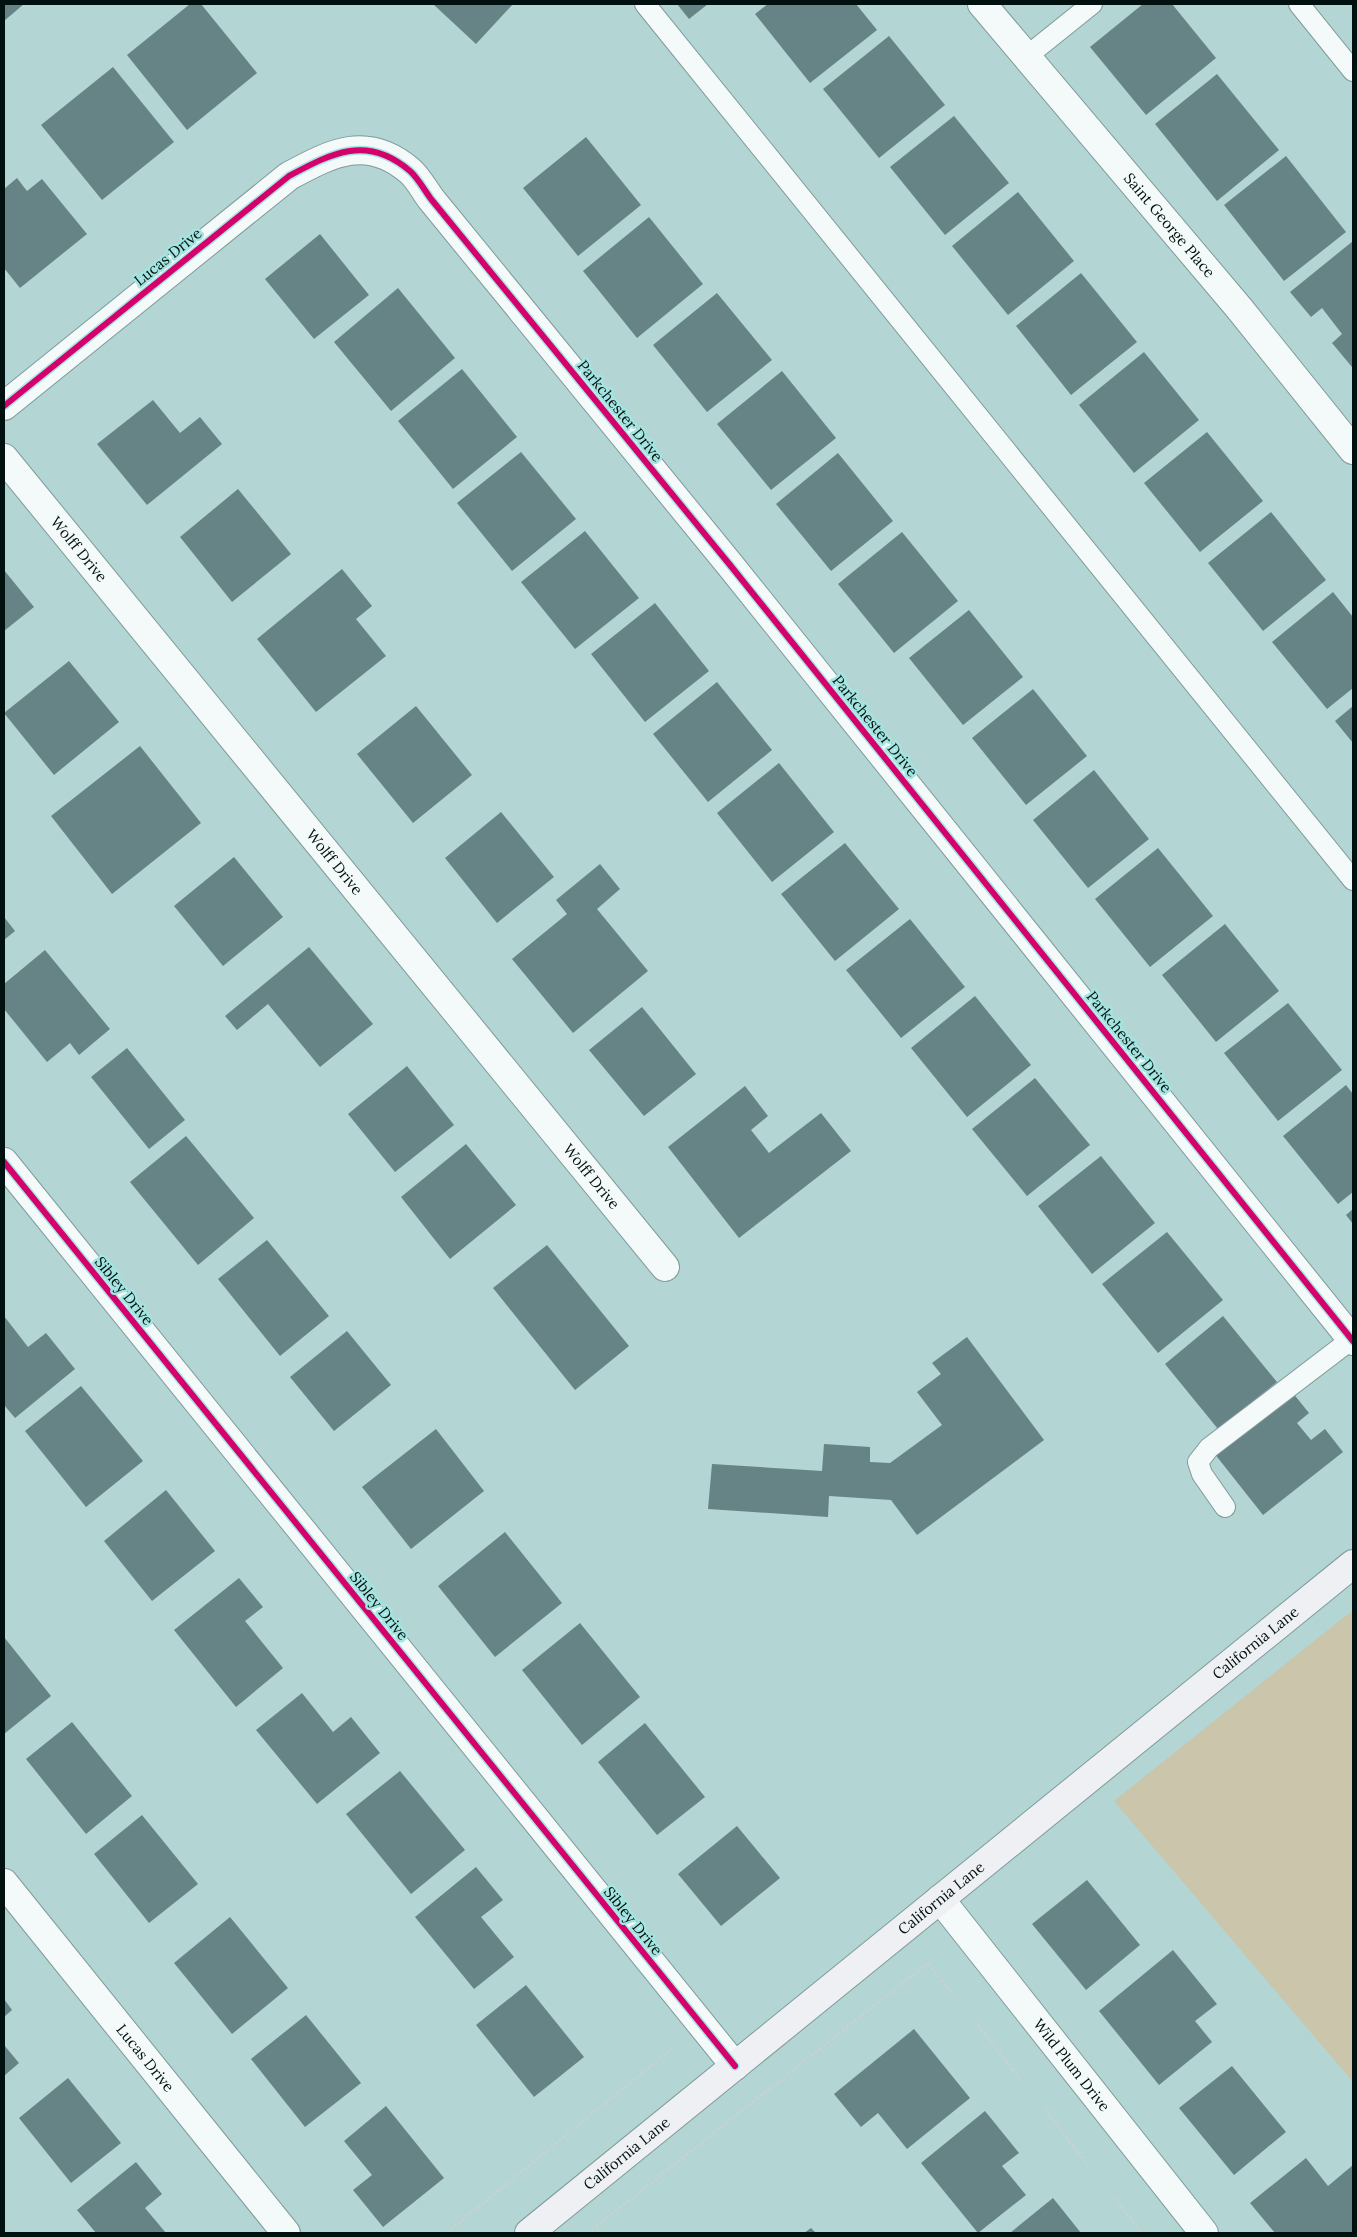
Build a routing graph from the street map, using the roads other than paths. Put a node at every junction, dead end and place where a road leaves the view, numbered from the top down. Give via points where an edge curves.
1 (645, 4) edge
2 (982, 4) edge
3 (1092, 4) edge
4 (1299, 4) edge
5 (1026, 57) junction
6 (1353, 71) edge
7 (360, 148) joint
8 (4, 406) edge
9 (1353, 450) edge
10 (4, 458) edge
11 (1353, 880) edge
12 (4, 1162) edge
13 (665, 1267) dead end
14 (1352, 1340) edge
15 (1225, 1507) dead end
16 (1353, 1564) edge
17 (4, 1883) edge
18 (940, 1899) junction
19 (735, 2066) junction
20 (286, 2233) edge
21 (529, 2233) edge
22 (1204, 2233) edge

1 - 11 lane
2 - 5 street, Saint George Place
3 - 5 lane
4 - 6 lane
5 - 9 street, Saint George Place via 1239,308
7 - 8 street, Lucas Drive via 327,156 288,176
7 - 14 street, Parkchester Drive via 388,157 411,172
10 - 13 street, Wolff Drive
12 - 19 street, Sibley Drive
14 - 15 lane via 1209,1448 1198,1462 1202,1474
16 - 18 street, California Lane
17 - 20 street, Lucas Drive
18 - 19 street, California Lane
18 - 22 street, Wild Plum Drive
19 - 21 street, California Lane

